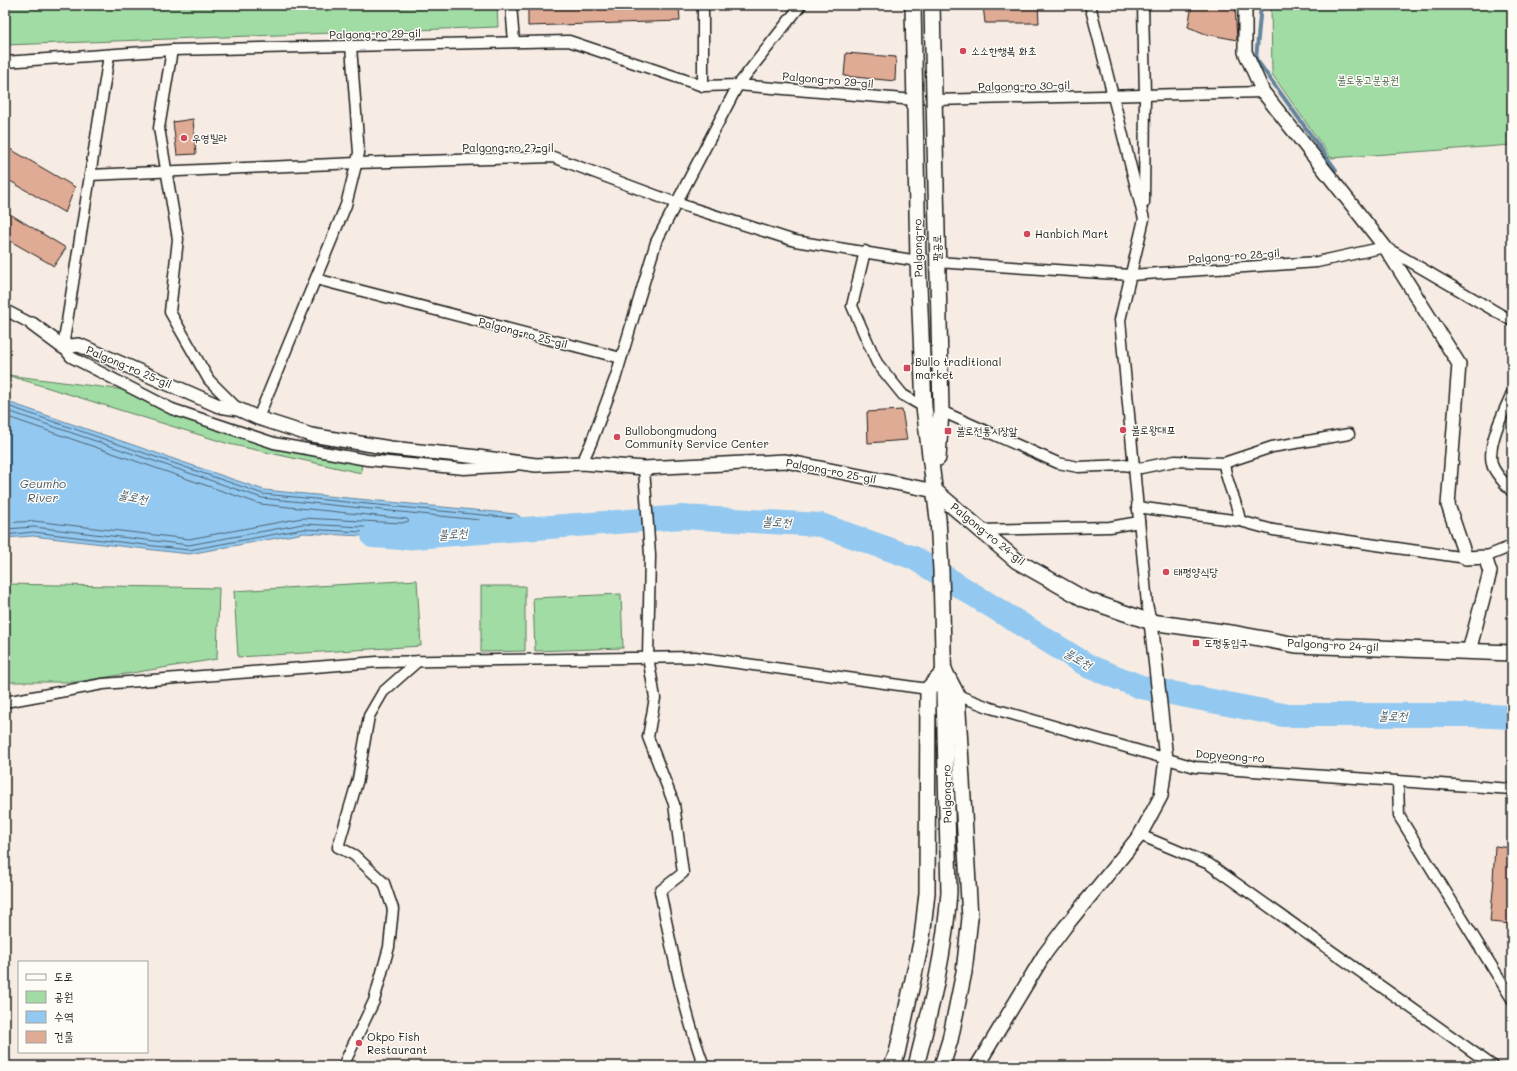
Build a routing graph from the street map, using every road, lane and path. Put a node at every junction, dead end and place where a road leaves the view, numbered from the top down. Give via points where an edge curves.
1 (512, 5) edge
2 (703, 5) edge
3 (802, 5) edge
4 (913, 5) edge
5 (932, 5) edge
6 (1090, 5) edge
7 (1142, 5) edge
8 (1245, 5) edge
9 (514, 42) junction
10 (351, 46) junction
11 (172, 50) junction
12 (109, 55) junction
13 (5, 62) edge
14 (738, 85) junction
15 (703, 86) junction
16 (1263, 92) junction
17 (1145, 95) junction
18 (1114, 96) junction
19 (915, 100) junction
20 (934, 100) junction
21 (357, 163) junction
22 (166, 171) junction
23 (90, 175) junction
24 (676, 203) junction
25 (1144, 219) junction
26 (1385, 247) junction
27 (865, 251) junction
28 (918, 261) junction
29 (938, 262) junction
30 (1131, 275) junction
31 (316, 279) junction
32 (5, 310) edge
33 (1512, 321) edge
34 (32, 324) joint
35 (63, 346) junction
36 (621, 358) junction
37 (1512, 393) edge
38 (924, 407) junction
39 (238, 409) junction
40 (941, 411) junction
41 (258, 418) junction
42 (1349, 434) dead end
43 (582, 463) junction
44 (1224, 463) junction
45 (536, 465) junction
46 (1133, 466) junction
47 (644, 468) junction
48 (935, 491) junction
49 (1512, 492) edge
50 (1137, 507) junction
51 (1240, 521) junction
52 (1139, 522) junction
53 (981, 530) junction
54 (1512, 546) edge
55 (1485, 557) junction
56 (1466, 558) junction
57 (1152, 628) junction
58 (1469, 651) junction
59 (1512, 653) edge
60 (648, 657) junction
61 (418, 661) junction
62 (945, 671) junction
63 (928, 689) junction
64 (957, 695) junction
65 (5, 702) edge
66 (1166, 759) junction
67 (1398, 781) junction
68 (1512, 789) edge
69 (1140, 835) junction
70 (1512, 999) edge
71 (343, 1066) edge
72 (704, 1066) edge
73 (892, 1066) edge
74 (916, 1066) edge
75 (942, 1066) edge
76 (977, 1066) edge
77 (1493, 1066) edge

1 - 9 street
2 - 15 street
3 - 14 street
4 - 19 main road, Palgong-ro
5 - 20 main road, 팔공로
6 - 18 street
7 - 17 street
8 - 16 street via 1245,52
9 - 10 street, Palgong-ro 29-gil
9 - 15 street, Palgong-ro 29-gil via 569,41
10 - 11 street, Palgong-ro 29-gil
10 - 21 street via 359,153
11 - 12 street, Palgong-ro 29-gil
11 - 22 street via 159,128
12 - 13 street, Palgong-ro 29-gil
12 - 23 street
14 - 15 street, Palgong-ro 29-gil
14 - 19 street, Palgong-ro 29-gil
14 - 24 street
16 - 17 street, Palgong-ro 30-gil
16 - 26 street
17 - 18 street, Palgong-ro 30-gil
17 - 25 street
18 - 20 street, Palgong-ro 30-gil
18 - 25 street
19 - 28 main road, Palgong-ro
20 - 29 main road, 팔공로
21 - 22 street, Palgong-ro 27-gil
21 - 24 street, Palgong-ro 27-gil via 553,157
21 - 31 street via 346,205
22 - 23 street, Palgong-ro 27-gil
22 - 39 street via 178,239 170,312 209,380
23 - 35 street
24 - 27 street, Palgong-ro 27-gil via 795,241
24 - 36 street via 656,242
25 - 30 street
26 - 30 street, Palgong-ro 28-gil via 1317,262
26 - 33 street
26 - 56 street via 1460,364 1448,505
27 - 28 street, Palgong-ro 27-gil
27 - 38 street via 852,306 877,363 903,395
28 - 38 main road, Palgong-ro
29 - 30 street, Palgong-ro 28-gil
29 - 40 main road, 팔공로
30 - 46 street via 1120,320
31 - 36 street, Palgong-ro 25-gil
31 - 41 street
32 - 34 street
34 - 35 street
35 - 39 street, Palgong-ro 25-gil via 78,345 220,406
35 - 45 street via 71,357 172,409 274,443 367,460 464,469
36 - 43 street via 592,443
37 - 49 street via 1499,422 1490,454 1494,468
38 - 48 main road, Palgong-ro
39 - 41 street, Palgong-ro 25-gil
40 - 46 street via 1068,466
40 - 48 main road, 팔공로
41 - 45 street, Palgong-ro 25-gil via 311,435 390,448
42 - 44 street via 1272,447
43 - 45 street, Palgong-ro 25-gil
43 - 47 street, Palgong-ro 25-gil
44 - 46 street via 1176,461 1141,468
44 - 51 street
46 - 50 street
47 - 48 street, Palgong-ro 25-gil via 785,461
47 - 60 street via 650,555
48 - 53 main road, Palgong-ro 24-gil
48 - 62 main road, Palgong-ro
50 - 51 street
50 - 52 street
51 - 56 street via 1272,530
52 - 53 street via 1110,527
52 - 57 street via 1147,604
53 - 57 main road, Palgong-ro 24-gil via 1017,561 1084,599
54 - 55 street
55 - 56 street
55 - 58 street via 1490,572
57 - 58 main road, Palgong-ro 24-gil via 1237,634 1296,645
57 - 66 street
58 - 59 main road, Palgong-ro 24-gil
60 - 61 street
60 - 63 street via 695,657
60 - 72 street via 655,698 648,737 674,804 683,873 660,891 676,970
61 - 65 street via 104,684
61 - 71 street via 382,692 368,716 358,779 338,847 354,855 384,883 393,909 389,947 374,1001
62 - 63 main road
62 - 64 main road
62 - 74 main road, Palgong-ro via 949,892 947,928
63 - 73 main road via 927,893 922,938
64 - 66 street, Dopyeong-ro via 991,708
64 - 75 main road via 970,918 964,972
66 - 67 street, Dopyeong-ro via 1195,767
66 - 69 street via 1161,796
67 - 68 street, Dopyeong-ro
67 - 70 street via 1400,816
69 - 76 street via 1048,950
69 - 77 street via 1209,864

